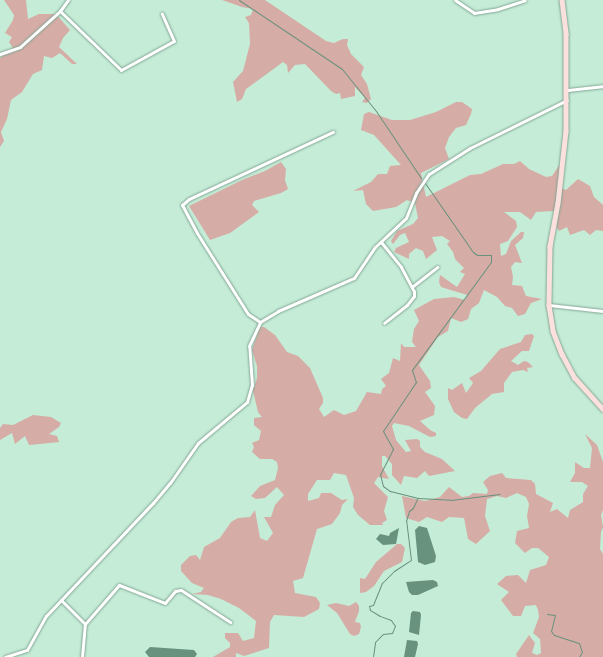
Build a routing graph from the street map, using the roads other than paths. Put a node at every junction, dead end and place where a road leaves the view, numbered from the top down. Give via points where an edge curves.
1 (68, 0) edge
2 (455, 0) edge
3 (525, 0) edge
4 (562, 0) edge
5 (60, 11) junction
6 (162, 14) dead end
7 (0, 54) edge
8 (603, 86) edge
9 (568, 90) junction
10 (567, 99) junction
11 (333, 132) dead end
12 (381, 242) junction
13 (437, 268) dead end
14 (413, 286) junction
15 (549, 305) junction
16 (603, 311) edge
17 (260, 322) junction
18 (384, 324) dead end
19 (603, 409) edge
20 (61, 600) junction
21 (230, 622) dead end
22 (86, 624) junction
23 (5, 657) edge
24 (82, 657) edge

1 - 5 street
2 - 3 street via 474,13
4 - 9 main road
5 - 6 street via 121,70 174,41
5 - 7 street via 20,47
8 - 9 street
9 - 10 main road
10 - 12 street via 470,148 428,174 406,218
10 - 15 main road via 563,164 550,246
11 - 17 street via 189,199 182,206 248,314
12 - 14 street
12 - 17 street via 354,278
13 - 14 street
14 - 18 street via 411,300
15 - 16 street
15 - 19 main road via 553,331 562,354 575,378
17 - 20 street via 249,346 252,385 247,402 198,443 153,503
20 - 22 street
20 - 23 street via 42,622 27,650
21 - 22 street via 181,590 175,591 165,604 121,585
22 - 24 street

